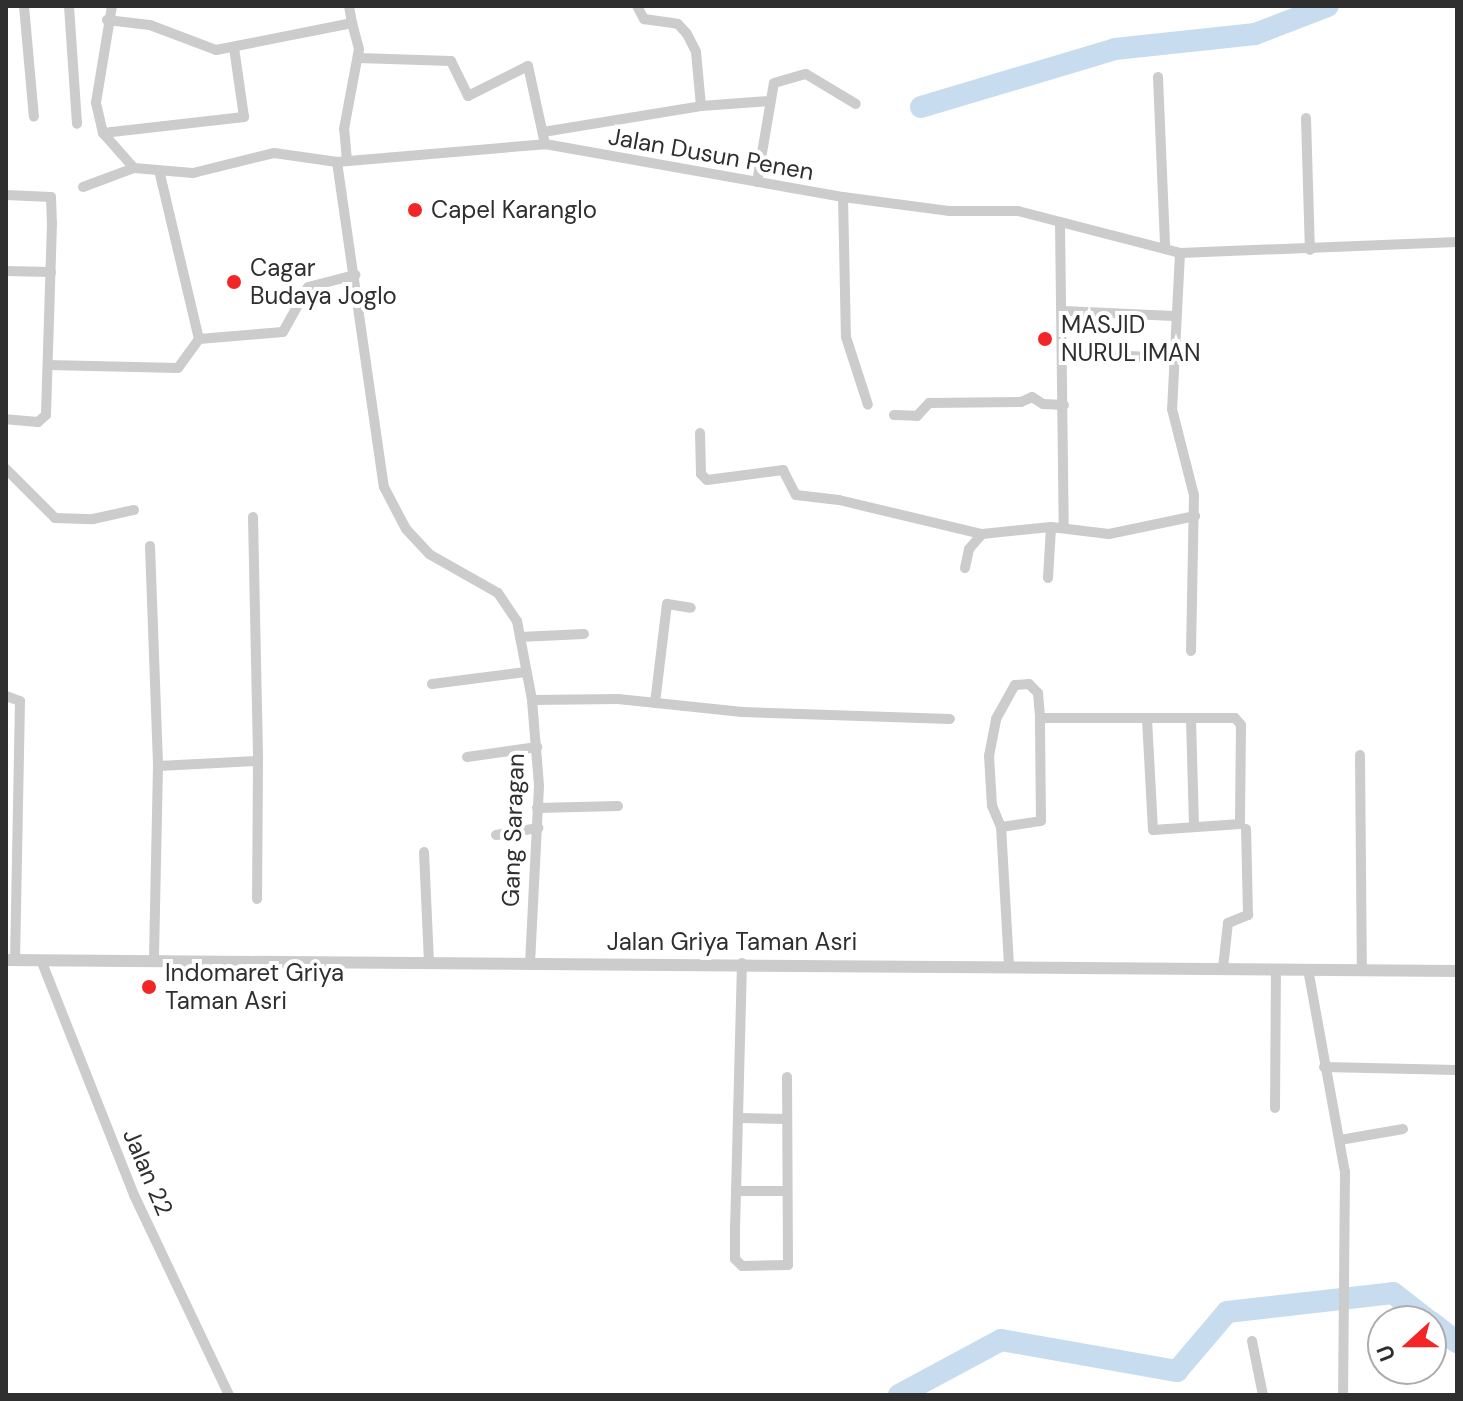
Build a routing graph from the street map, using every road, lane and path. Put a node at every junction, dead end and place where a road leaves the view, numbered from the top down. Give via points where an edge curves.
1 (24, 6) edge
2 (69, 6) edge
3 (112, 6) edge
4 (349, 6) edge
5 (637, 6) edge
6 (107, 20) junction
7 (352, 23) junction
8 (234, 48) junction
9 (358, 58) junction
10 (1158, 77) dead end
11 (769, 101) junction
12 (856, 104) dead end
13 (701, 106) junction
14 (34, 117) dead end
15 (1306, 118) dead end
16 (77, 124) dead end
17 (543, 132) junction
18 (105, 137) junction
19 (545, 144) junction
20 (342, 162) junction
21 (134, 168) junction
22 (159, 170) junction
23 (757, 182) junction
24 (83, 187) dead end
25 (6, 195) edge
26 (843, 197) junction
27 (1060, 222) junction
28 (1457, 242) edge
29 (1165, 247) junction
30 (1310, 250) junction
31 (1180, 253) junction
32 (6, 271) edge
33 (51, 272) junction
34 (355, 275) junction
35 (1064, 311) junction
36 (1174, 316) junction
37 (199, 339) junction
38 (1065, 353) junction
39 (1171, 358) junction
40 (48, 365) junction
41 (868, 405) dead end
42 (1064, 405) junction
43 (894, 415) dead end
44 (6, 419) edge
45 (700, 433) dead end
46 (6, 469) edge
47 (134, 510) dead end
48 (1195, 516) junction
49 (253, 517) dead end
50 (1051, 527) junction
51 (1064, 528) junction
52 (982, 534) junction
53 (150, 546) dead end
54 (965, 568) dead end
55 (1048, 578) dead end
56 (691, 608) dead end
57 (584, 634) dead end
58 (520, 637) junction
59 (1191, 651) dead end
60 (526, 672) junction
61 (432, 684) dead end
62 (6, 696) edge
63 (532, 700) junction
64 (655, 703) junction
65 (1040, 718) junction
66 (950, 719) dead end
67 (1191, 719) junction
68 (1147, 720) junction
69 (537, 747) junction
70 (1360, 755) dead end
71 (467, 757) dead end
72 (258, 761) junction
73 (158, 766) junction
74 (618, 806) dead end
75 (537, 808) junction
76 (1001, 827) junction
77 (1194, 827) junction
78 (538, 828) junction
79 (1246, 829) dead end
80 (496, 835) dead end
81 (424, 852) dead end
82 (257, 899) dead end
83 (11, 960) edge
84 (41, 960) junction
85 (154, 961) junction
86 (429, 961) junction
87 (742, 963) junction
88 (530, 965) junction
89 (1009, 965) junction
90 (1223, 968) junction
91 (1308, 969) junction
92 (1362, 969) junction
93 (1276, 970) junction
94 (1457, 971) edge
95 (1324, 1067) junction
96 (1457, 1070) edge
97 (787, 1077) dead end
98 (1275, 1108) dead end
99 (740, 1118) junction
100 (787, 1119) junction
101 (1403, 1129) dead end
102 (1340, 1140) junction
103 (738, 1191) junction
104 (787, 1191) junction
105 (1252, 1341) dead end
106 (229, 1395) edge
107 (1263, 1395) edge
108 (1343, 1395) edge

1 - 14 street
2 - 16 street
3 - 6 street
4 - 7 street
5 - 13 street via 644,19 678,24 687,34 696,52
6 - 8 street via 150,25 199,47
6 - 18 street via 96,103
7 - 8 street
7 - 9 street
8 - 18 street via 244,117
9 - 17 street via 451,61 468,96 530,71
9 - 20 street via 348,94
10 - 29 street
11 - 12 street via 774,83 800,73
11 - 13 street
11 - 23 street
13 - 17 street
15 - 30 street
17 - 19 street
18 - 21 street
19 - 20 street, Jalan Dusun Penen
19 - 23 street, Jalan Dusun Penen
20 - 22 street, Jalan Dusun Penen via 274,153 219,170
20 - 34 street
21 - 22 street, Jalan Dusun Penen
21 - 24 street
22 - 37 street
23 - 26 street, Jalan Dusun Penen
25 - 33 street via 51,197
26 - 27 street, Jalan Dusun Penen via 950,211 1018,211
26 - 41 street via 846,337
27 - 29 street, Jalan Dusun Penen
27 - 35 street
28 - 30 street, Jalan Dusun Penen
29 - 31 street, Jalan Dusun Penen
30 - 31 street, Jalan Dusun Penen
31 - 36 street
32 - 33 street
33 - 40 street
34 - 37 street via 308,287 283,332
34 - 58 street, Gang Saragan via 379,468 406,529 429,554 498,593 511,606
35 - 36 street
35 - 38 street
36 - 39 street
37 - 40 street via 178,368
38 - 39 street
38 - 42 street
39 - 48 street via 1174,425 1190,472
40 - 44 street via 42,421
42 - 43 street via 1043,404 1032,397 929,403 917,416
42 - 51 street
45 - 52 street via 701,474 707,480 783,470 796,495
46 - 47 street via 55,518 93,519
48 - 51 street via 1109,534
48 - 59 street
49 - 72 street
50 - 51 street
50 - 52 street
50 - 55 street
52 - 54 street via 969,549
53 - 73 street
56 - 64 street via 667,604
57 - 58 street
58 - 60 street, Gang Saragan
60 - 61 street
60 - 63 street, Gang Saragan
62 - 83 street via 20,701
63 - 64 street
63 - 69 street, Gang Saragan
64 - 66 street
65 - 68 street
65 - 76 street via 1041,821
65 - 76 street via 1038,693 1029,684 1015,685 996,719 989,756 992,806
67 - 68 street
67 - 77 street
67 - 77 street via 1231,717 1241,725 1240,824
68 - 77 street via 1149,823 1158,830
69 - 71 street
69 - 75 street, Gang Saragan
70 - 92 street
72 - 73 street
72 - 82 street
73 - 85 street
74 - 75 street
75 - 78 street, Gang Saragan
76 - 89 street
78 - 80 street
78 - 88 street, Gang Saragan
79 - 90 street via 1248,915 1228,923
81 - 86 street
83 - 84 street, Jalan Griya Taman Asri
84 - 85 street, Jalan Griya Taman Asri
84 - 106 street, Jalan 22 via 134,1195
85 - 86 street, Jalan Griya Taman Asri
86 - 88 street, Jalan Griya Taman Asri
87 - 88 street, Jalan Griya Taman Asri
87 - 89 street, Jalan Griya Taman Asri
87 - 99 street
89 - 90 street, Jalan Griya Taman Asri
90 - 93 street, Jalan Griya Taman Asri
91 - 92 street, Jalan Griya Taman Asri
91 - 93 street, Jalan Griya Taman Asri
91 - 95 street
92 - 94 street, Jalan Griya Taman Asri
93 - 98 street
95 - 96 street
95 - 102 street
97 - 100 street
99 - 100 street
99 - 103 street
100 - 104 street
101 - 102 street
102 - 108 street via 1348,1208
103 - 104 street
103 - 104 street via 735,1259 742,1266 776,1268 788,1265
105 - 107 street

